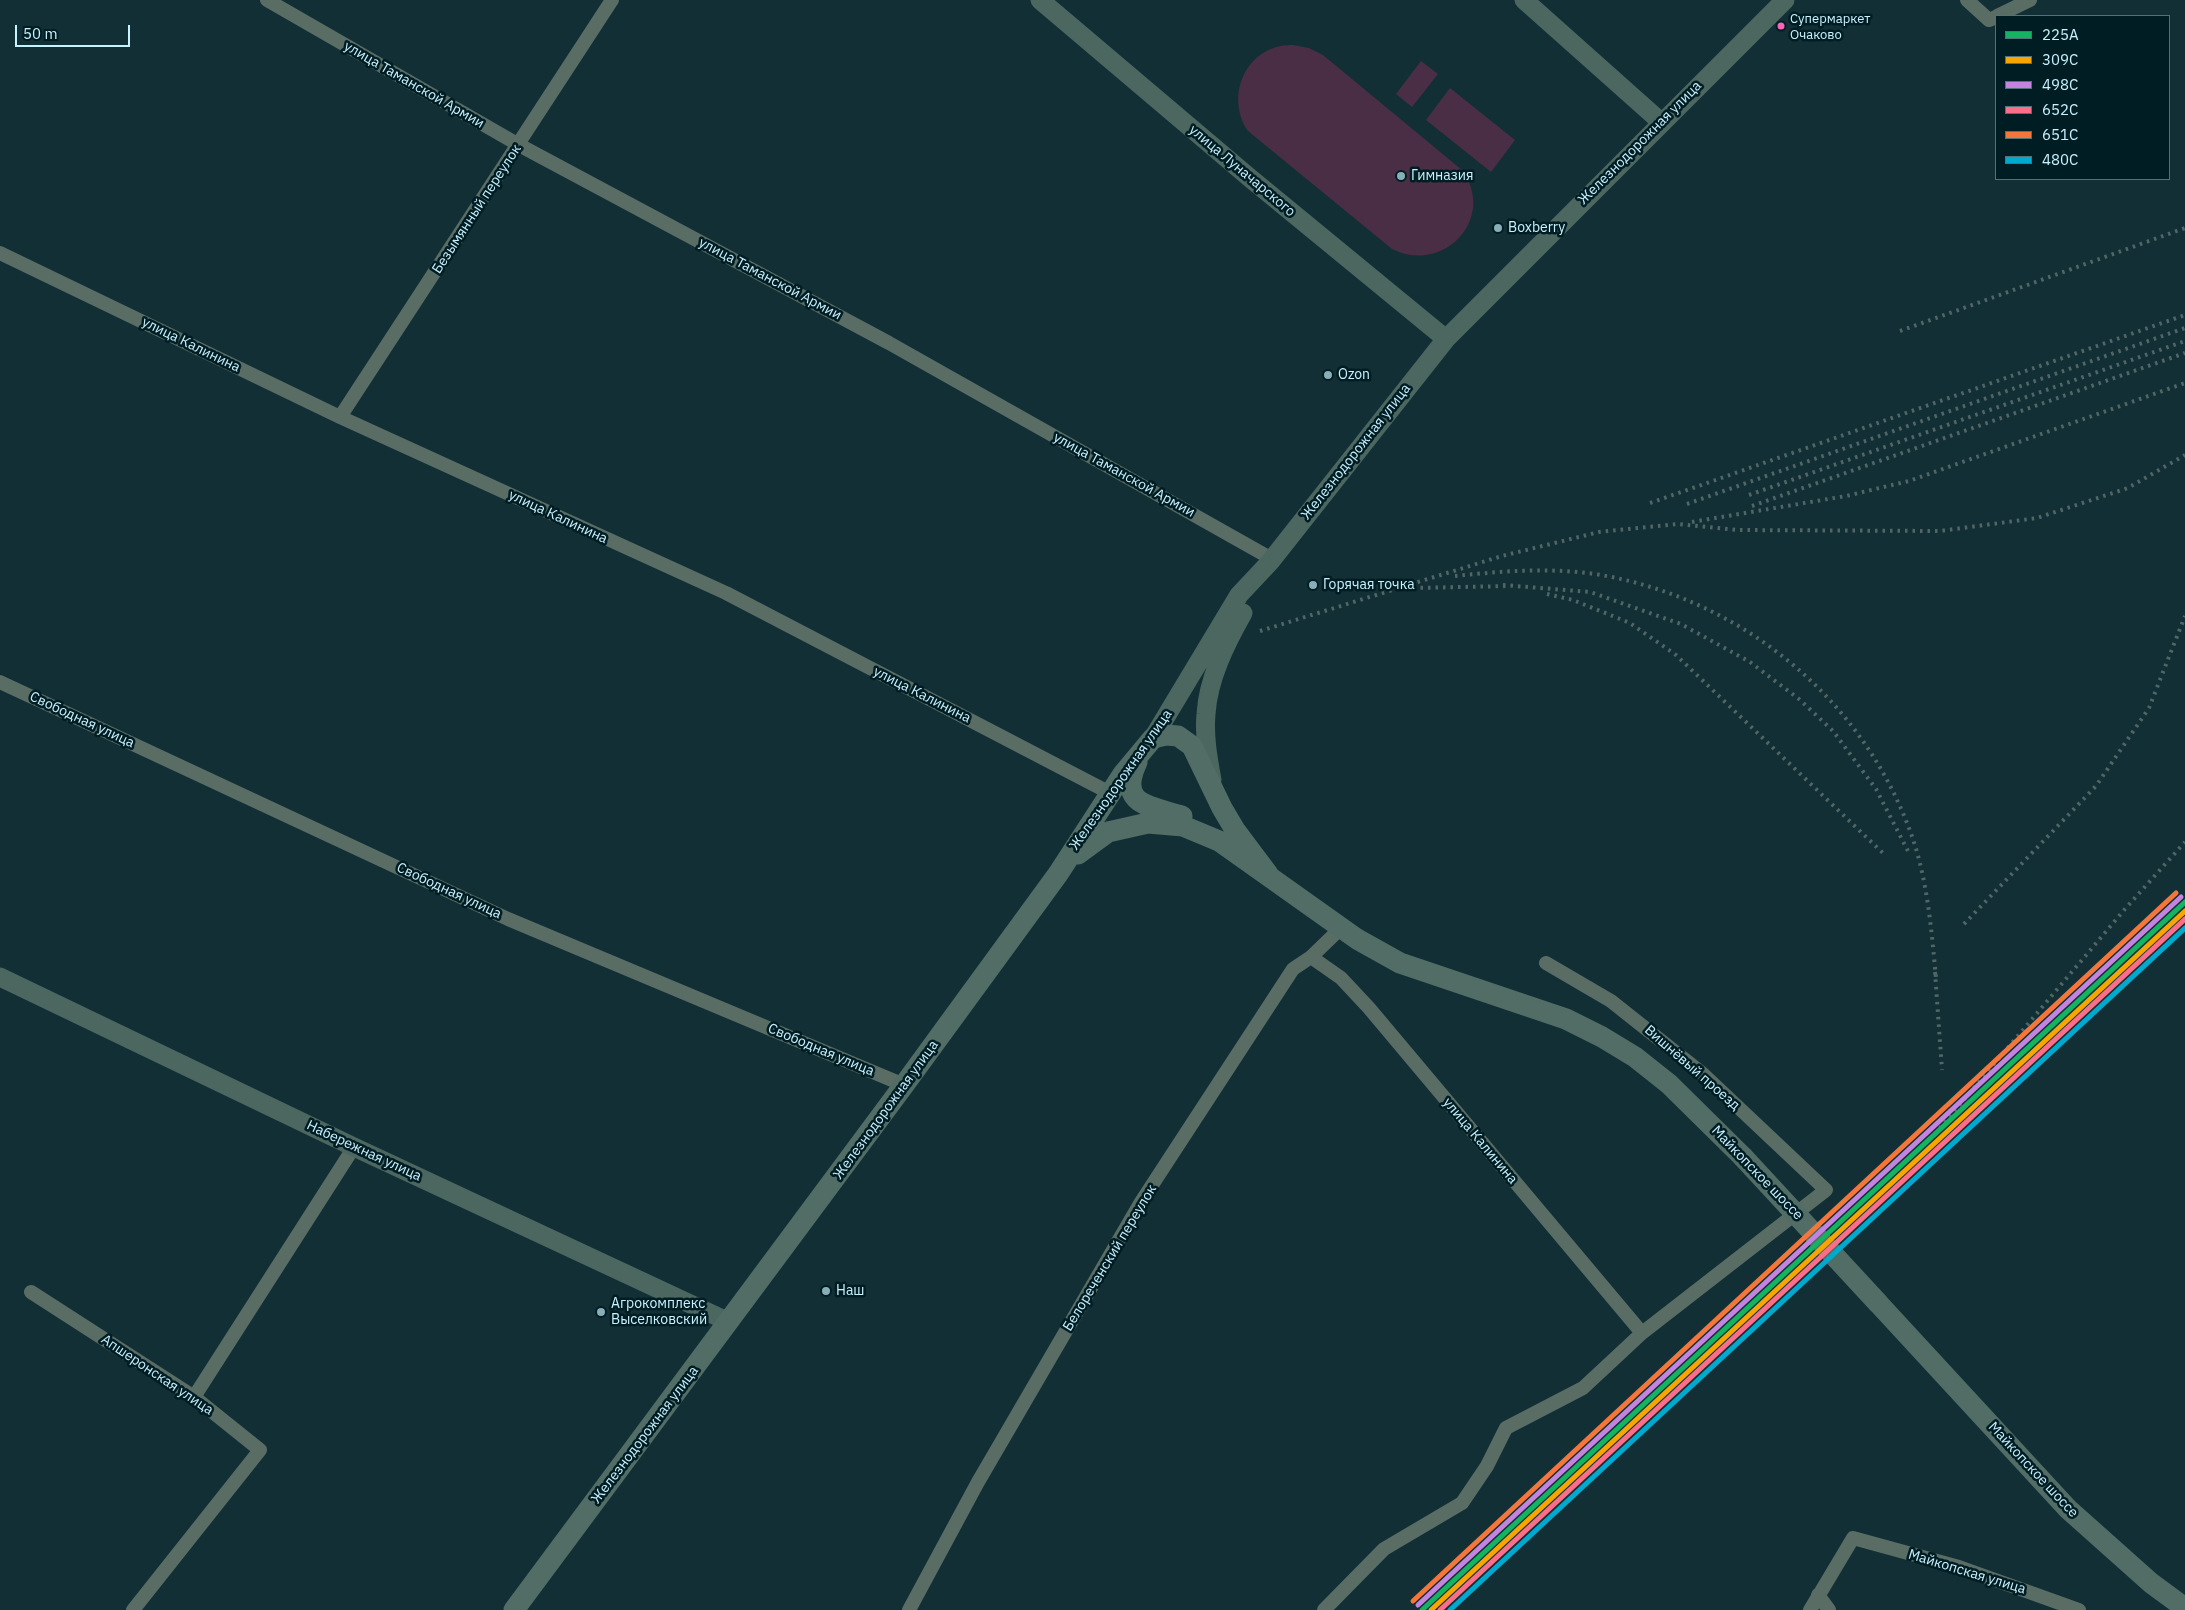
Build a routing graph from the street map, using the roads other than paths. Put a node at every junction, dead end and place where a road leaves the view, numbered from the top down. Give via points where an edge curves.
1 (267, 0) edge
2 (612, 0) edge
3 (1040, 0) edge
4 (1524, 0) edge
5 (1540, 0) edge
6 (1785, 0) edge
7 (1967, 0) edge
8 (2030, 0) edge
9 (1999, 15) edge
10 (1995, 17) edge
11 (1664, 118) junction
12 (519, 145) junction
13 (0, 253) edge
14 (1446, 339) junction
15 (340, 417) junction
16 (1271, 560) junction
17 (0, 682) edge
18 (1147, 745) junction
19 (1110, 793) junction
20 (1214, 793) junction
21 (1219, 841) junction
22 (1058, 874) junction
23 (1268, 874) junction
24 (1341, 928) junction
25 (1311, 957) junction
26 (1546, 963) dead end
27 (0, 977) edge
28 (904, 1085) junction
29 (354, 1147) junction
30 (31, 1292) dead end
31 (729, 1322) junction
32 (1642, 1333) junction
33 (194, 1397) junction
34 (1818, 1595) junction
35 (2185, 1608) edge
36 (133, 1610) edge
37 (514, 1610) edge
38 (909, 1610) edge
39 (1324, 1610) edge
40 (1810, 1610) edge
41 (1829, 1610) edge
42 (2079, 1610) edge

1 - 12 street, улица Таманской Армии
2 - 12 street, Безымянный переулок
3 - 14 street, улица Луначарского
4 - 11 street
5 - 11 street
6 - 11 street, Железнодорожная улица
7 - 10 street via 1989,20
8 - 9 street
11 - 14 street, Железнодорожная улица
12 - 15 street, Безымянный переулок
12 - 16 street, улица Таманской Армии via 889,343
13 - 15 street, улица Калинина
14 - 16 street, Железнодорожная улица
15 - 19 street, улица Калинина via 726,593
16 - 18 street, Железнодорожная улица via 1240,595
16 - 20 street via 1232,633 1218,664 1208,699 1206,732
17 - 28 street, Свободная улица via 508,919
18 - 19 main road, Железнодорожная улица
18 - 20 main road via 1166,734 1178,736 1192,746
18 - 21 main road via 1130,783 1135,799 1147,806 1191,819
19 - 22 main road, Железнодорожная улица
20 - 23 main road via 1235,830
21 - 22 main road via 1174,824 1134,825 1098,838
21 - 23 main road
22 - 28 main road, Железнодорожная улица
23 - 24 main road
24 - 25 street, Белореченский переулок
24 - 35 main road, Майкопское шоссе, bridge via 1400,963 1566,1020 1602,1036 1636,1057 1669,1084 1743,1157 2068,1509 2150,1583
25 - 32 street, улица Калинина via 1342,978 1369,1008
25 - 38 street, Белореченский переулок via 1294,969 1141,1202 978,1482
26 - 32 street, Вишнёвый проезд via 1611,1000 1703,1074 1826,1190
27 - 29 street, Набережная улица
28 - 31 main road, Железнодорожная улица
29 - 31 street, Набережная улица
29 - 33 street
30 - 33 street, Апшеронская улица
31 - 37 main road, Железнодорожная улица
32 - 39 street via 1583,1388 1506,1428 1487,1466 1462,1503 1384,1549
33 - 36 street, Апшеронская улица via 260,1450
34 - 40 street
34 - 41 street
34 - 42 street, Майкопская улица via 1853,1538 1959,1567

